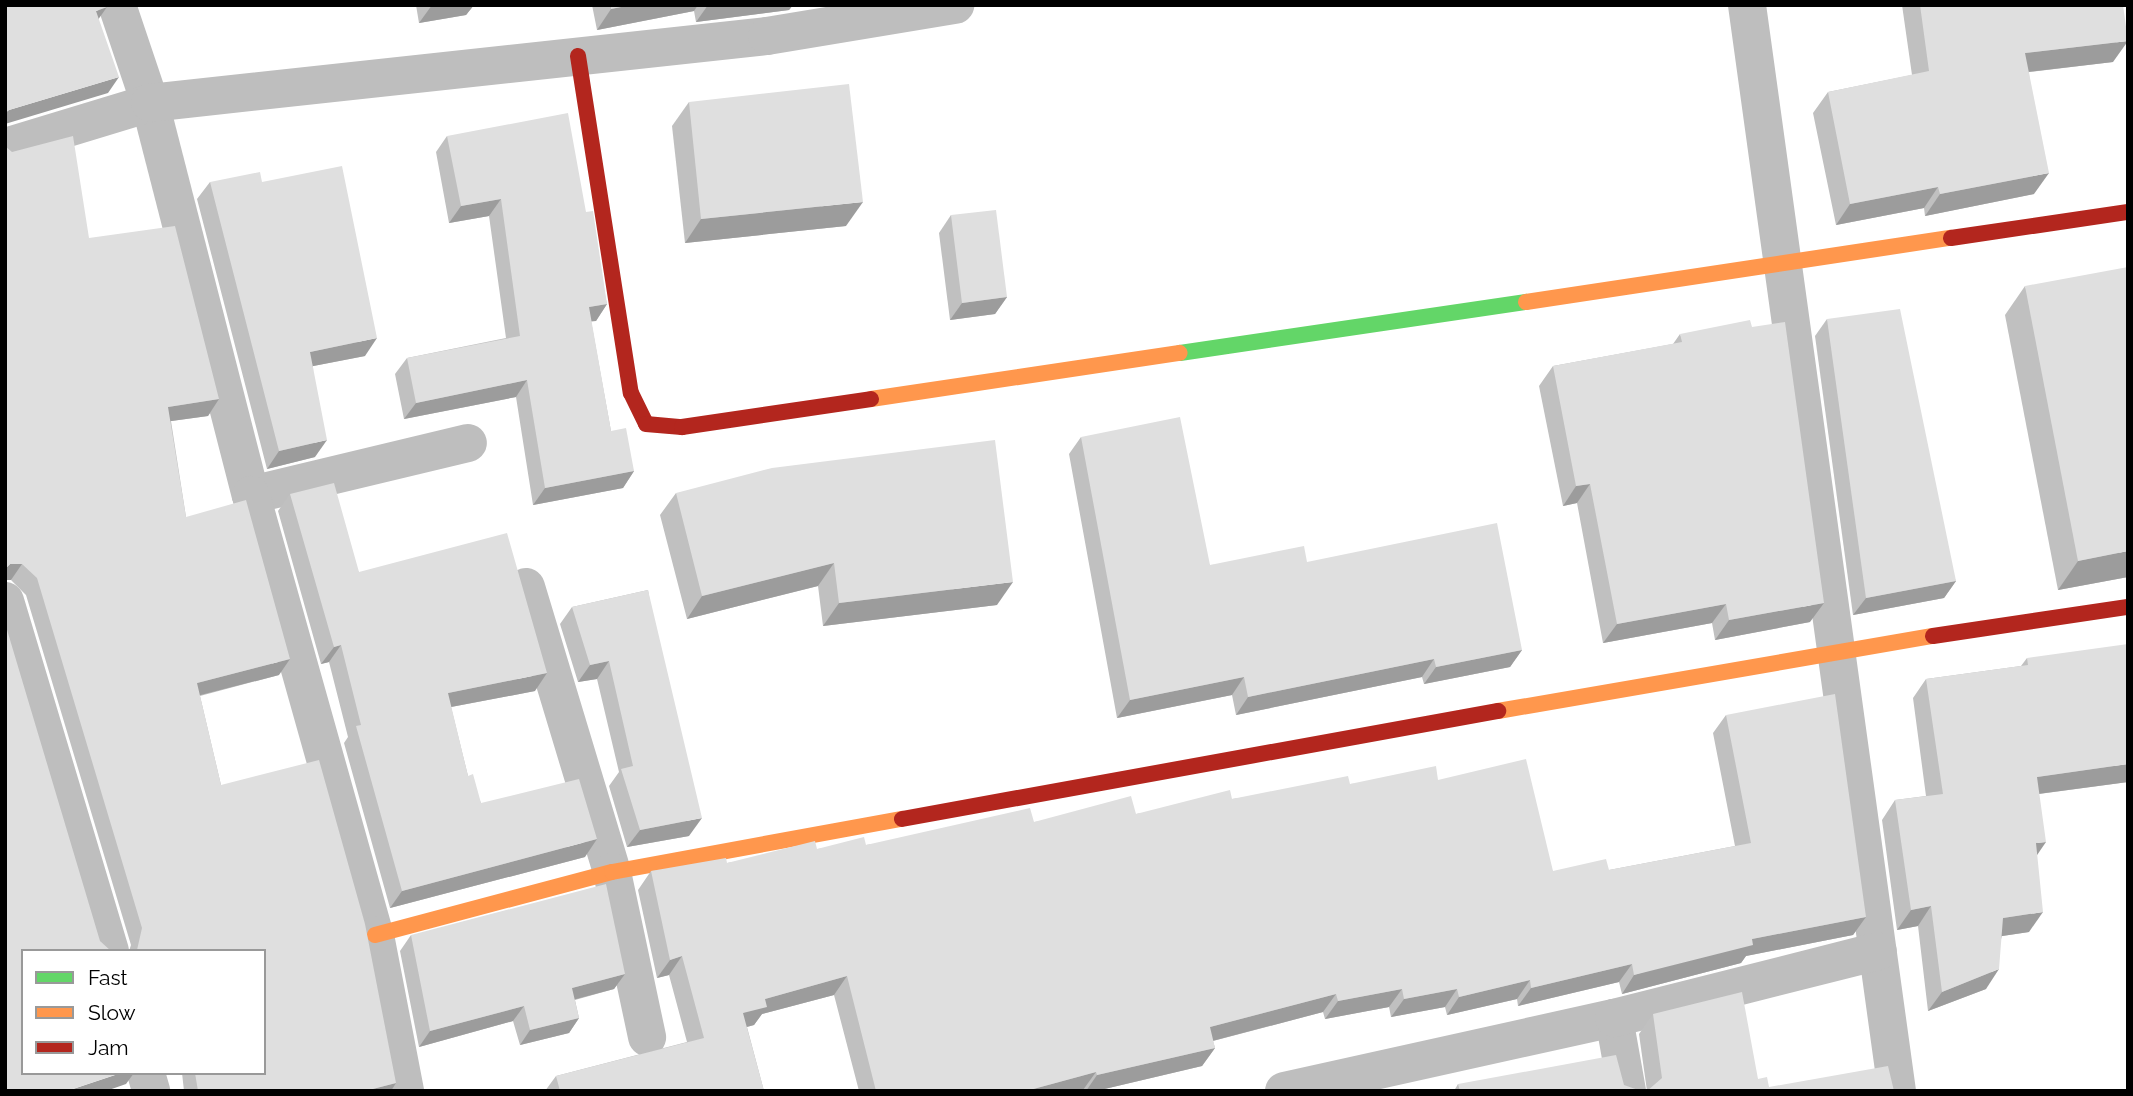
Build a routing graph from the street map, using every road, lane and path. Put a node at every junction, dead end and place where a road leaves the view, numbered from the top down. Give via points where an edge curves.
1 (117, 5) edge
2 (955, 5) edge
3 (1747, 5) edge
4 (578, 56) junction
5 (150, 103) junction
6 (5, 146) edge
7 (2128, 212) edge
8 (1783, 264) junction
9 (468, 443) dead end
10 (251, 495) junction
11 (526, 587) edge
12 (5, 601) edge
13 (2128, 607) edge
14 (1836, 650) junction
15 (612, 872) junction
16 (375, 935) junction
17 (109, 949) edge
18 (1878, 951) junction
19 (1614, 1018) junction
20 (647, 1037) dead end
21 (405, 1091) edge
22 (1284, 1091) edge
23 (1627, 1091) edge
24 (1897, 1091) edge

1 - 5 street
2 - 4 street via 767,36
3 - 8 street
4 - 5 street
4 - 8 street via 631,393 646,424 682,427
5 - 6 street
5 - 10 street
7 - 8 street
8 - 14 street
9 - 10 street
10 - 16 street
11 - 15 street
12 - 17 street
13 - 14 street
14 - 15 street
14 - 18 street
15 - 16 street
15 - 20 street
16 - 21 street
18 - 19 street
18 - 24 street
19 - 22 street
19 - 23 street

